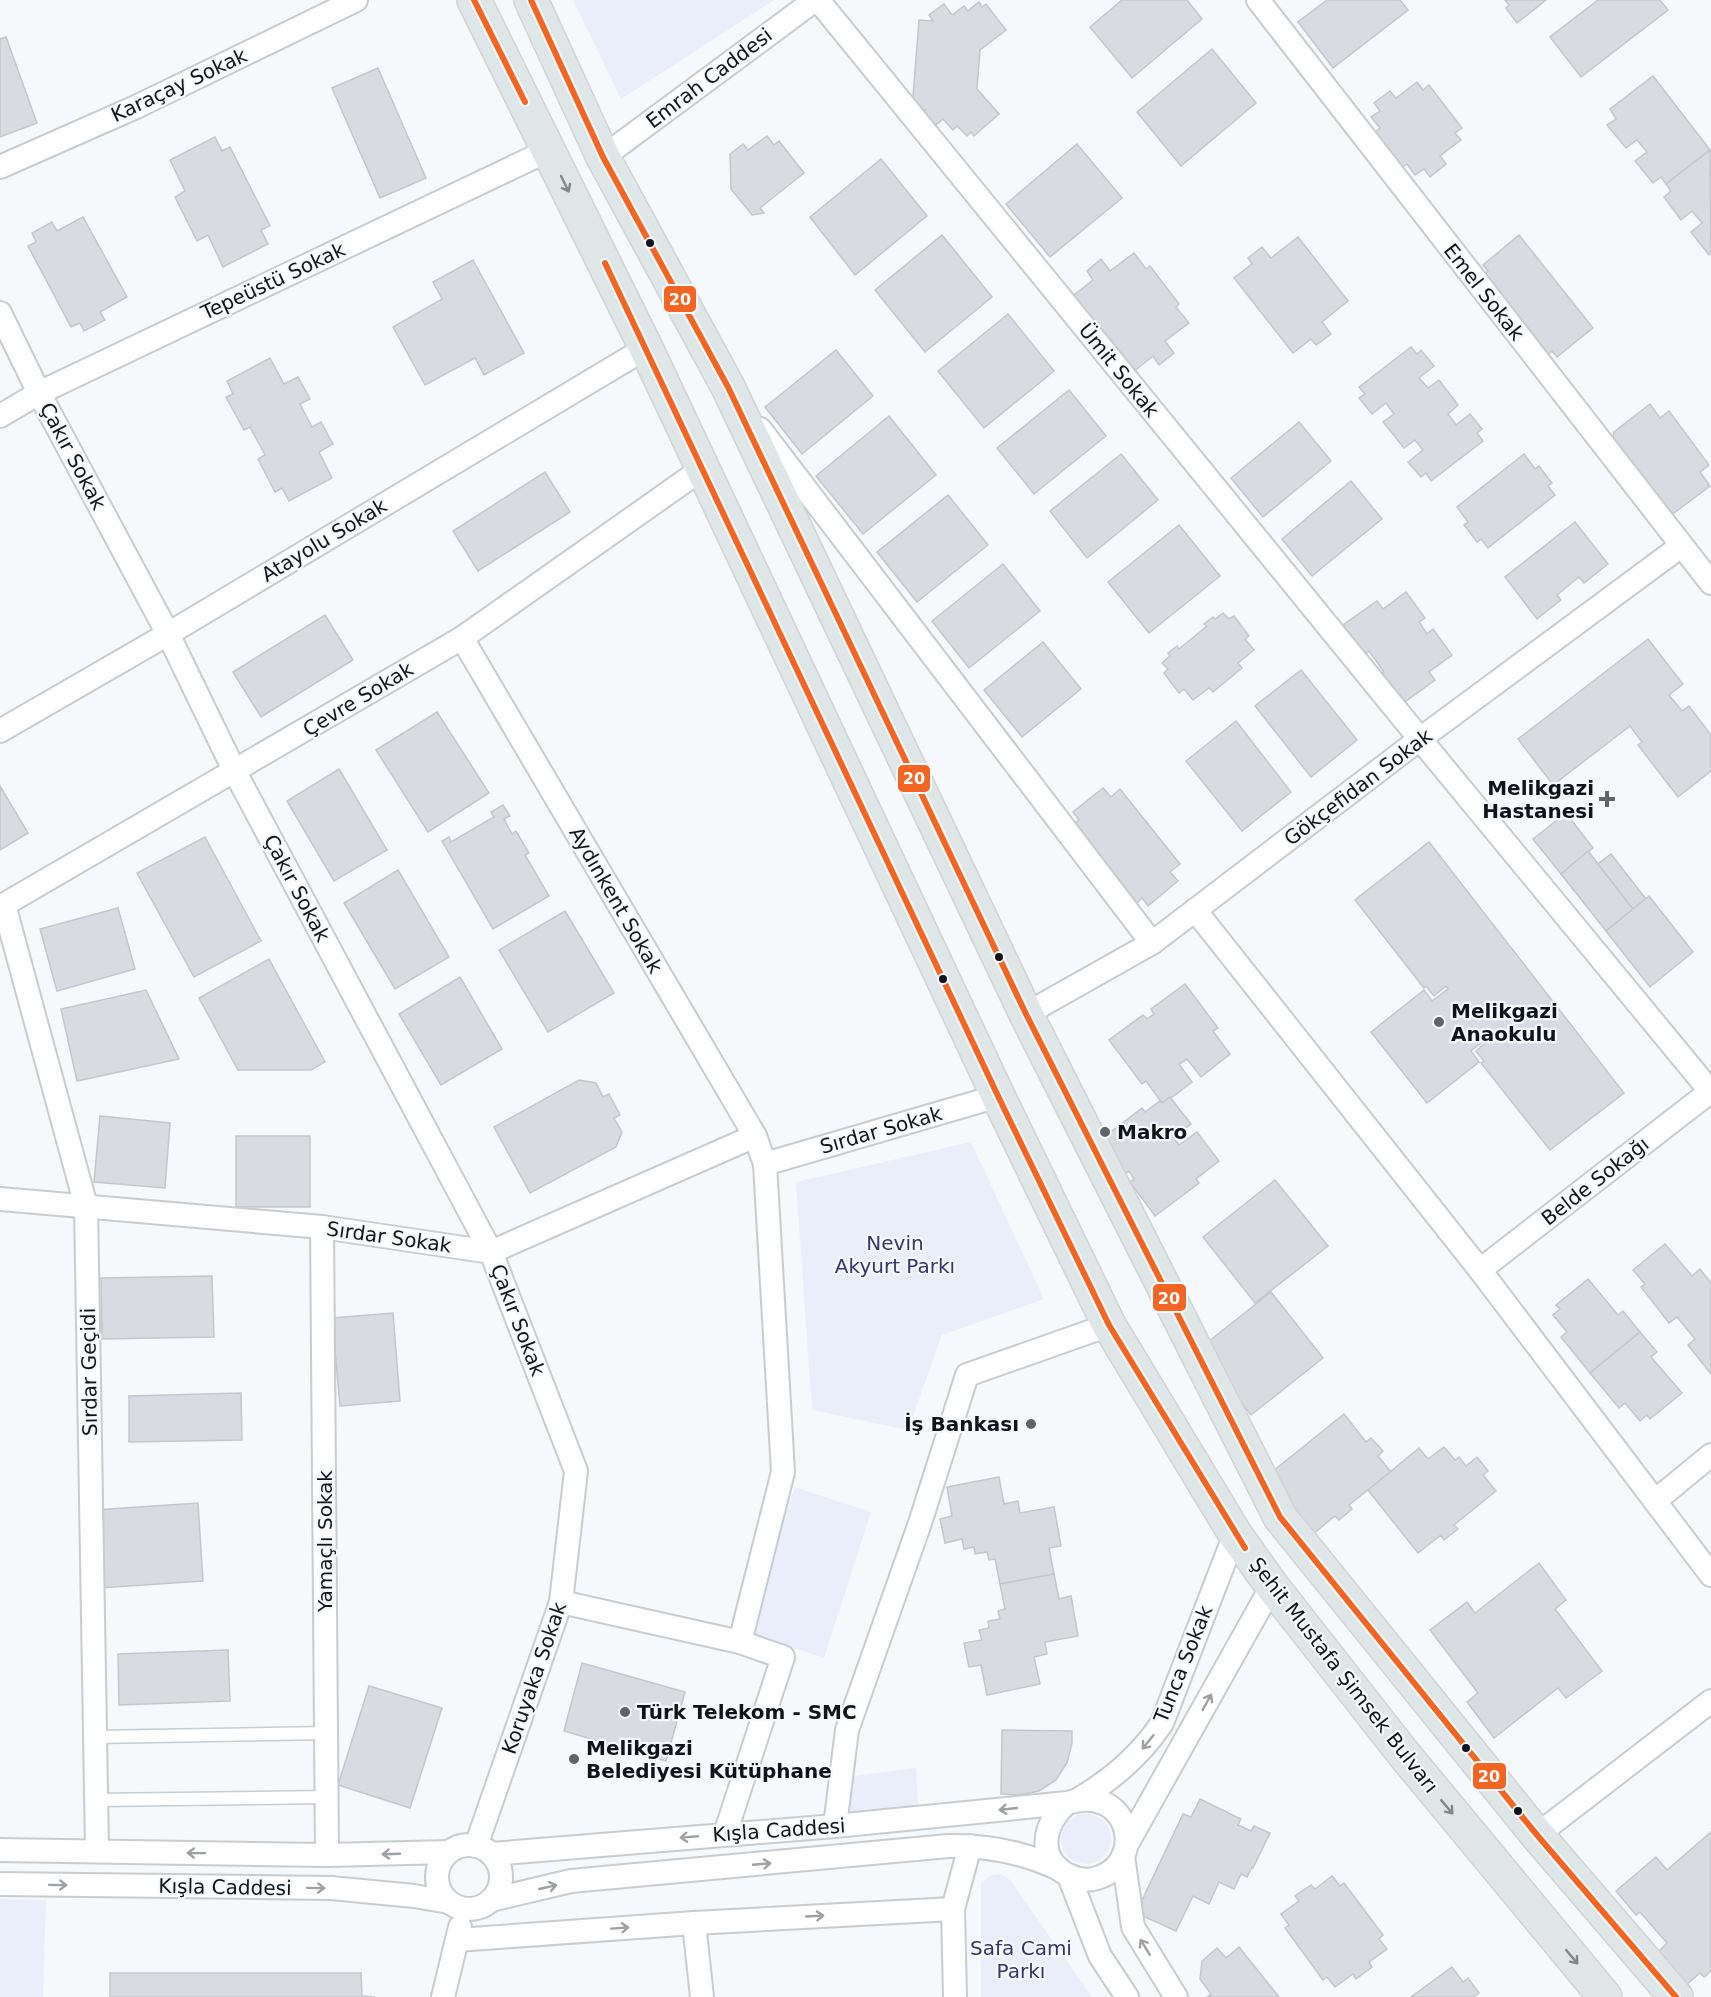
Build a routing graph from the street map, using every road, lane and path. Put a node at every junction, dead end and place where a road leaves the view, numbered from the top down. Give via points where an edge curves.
1 (356, 0) edge
2 (474, 0) edge
3 (531, 0) edge
4 (816, 0) edge
5 (1258, 0) edge
6 (549, 150) junction
7 (603, 156) junction
8 (0, 166) edge
9 (0, 313) edge
10 (646, 348) junction
11 (728, 387) junction
12 (39, 393) junction
13 (0, 416) edge
14 (702, 469) junction
15 (1682, 546) junction
16 (1711, 583) edge
17 (168, 634) junction
18 (462, 638) junction
19 (0, 731) edge
20 (1420, 740) junction
21 (235, 772) junction
22 (2, 906) edge
23 (1194, 910) junction
24 (1152, 943) junction
25 (1026, 1014) junction
26 (1711, 1091) edge
27 (998, 1096) junction
28 (755, 1136) junction
29 (765, 1164) junction
30 (0, 1199) edge
31 (86, 1206) junction
32 (322, 1227) junction
33 (491, 1252) junction
34 (1480, 1270) junction
35 (1109, 1325) junction
36 (1711, 1455) edge
37 (576, 1471) joint
38 (1655, 1502) junction
39 (1235, 1534) junction
40 (1711, 1575) edge
41 (1272, 1586) junction
42 (561, 1602) junction
43 (740, 1642) junction
44 (1711, 1701) edge
45 (326, 1733) junction
46 (95, 1737) junction
47 (326, 1797) junction
48 (96, 1800) junction
49 (1073, 1801) junction
50 (835, 1826) junction
51 (725, 1834) junction
52 (1537, 1835) junction
53 (970, 1846) junction
54 (0, 1850) edge
55 (97, 1850) junction
56 (484, 1850) junction
57 (1125, 1850) junction
58 (449, 1852) junction
59 (327, 1855) junction
60 (1064, 1872) junction
61 (0, 1884) edge
62 (491, 1900) junction
63 (457, 1905) junction
64 (953, 1909) junction
65 (694, 1923) junction
66 (457, 1940) junction
67 (443, 1997) edge
68 (702, 1997) edge
69 (955, 1997) edge
70 (1126, 1997) edge
71 (1176, 1997) edge
72 (1605, 1997) edge
73 (1676, 1997) edge

1 - 8 street, Karaçay Sokak via 136,107
2 - 6 main road, Şehit Mustafa Şimsek Bulvarı
3 - 7 main road
4 - 7 street, Emrah Caddesi
4 - 20 street, Ümit Sokak
5 - 15 street, Emel Sokak
6 -> 10 main road, Şehit Mustafa Şimsek Bulvarı
6 - 12 street, Tepeüstü Sokak
7 - 11 main road
9 - 12 street, Çakır Sokak
10 - 14 main road, Şehit Mustafa Şimsek Bulvarı
10 - 17 street, Atayolu Sokak
11 - 24 street
11 - 25 main road
12 - 13 street, Tepeüstü Sokak
12 - 17 street, Çakır Sokak
14 - 18 street, Çevre Sokak
14 - 27 main road, Şehit Mustafa Şimsek Bulvarı
15 - 16 street, Emel Sokak
15 - 20 street, Gökçefidan Sokak
17 - 19 street, Atayolu Sokak
17 - 21 street, Çakır Sokak
18 - 21 street, Çevre Sokak
18 - 28 street, Aydınkent Sokak
20 - 23 street, Gökçefidan Sokak
20 - 26 street, Ümit Sokak
21 - 22 street, Çevre Sokak
21 - 33 street, Çakır Sokak
22 - 31 street, Sırdar Geçidi
23 - 24 street, Gökçefidan Sokak
23 - 34 street
24 - 25 street, Gökçefidan Sokak
25 - 52 main road via 1280,1517
26 - 34 street, Belde Sokağı
27 - 29 street, Sırdar Sokak
27 - 35 main road, Şehit Mustafa Şimsek Bulvarı
28 - 29 street, Aydınkent Sokak
28 - 33 street
29 - 43 street, Aydınkent Sokak via 783,1472
30 - 31 street, Sırdar Sokak
31 - 32 street, Sırdar Sokak
31 - 46 street, Sırdar Geçidi
32 - 33 street, Sırdar Sokak
32 - 45 street, Yamaçlı Sokak
33 - 37 street, Çakır Sokak
34 - 38 street
35 - 39 main road, Şehit Mustafa Şimsek Bulvarı
35 - 50 street via 967,1375 847,1730
36 - 38 street
37 - 42 street, Koruyaka Sokak
38 - 40 street
39 - 41 main road, Şehit Mustafa Şimsek Bulvarı
39 -> 49 street, Tunca Sokak via 1162,1723 1124,1768
57 -> 41 street, Tunca Sokak
41 -> 72 main road, Şehit Mustafa Şimsek Bulvarı via 1403,1753
42 - 43 street
42 - 56 street, Koruyaka Sokak
43 - 51 street via 783,1657
44 - 52 street
45 - 46 lane
45 - 47 street, Yamaçlı Sokak
46 - 48 street, Sırdar Geçidi
47 - 48 lane
47 - 59 street, Yamaçlı Sokak
48 - 55 street, Sırdar Geçidi
49 -> 50 street, Kışla Caddesi
49 - 57 street via 1098,1800 1114,1809 1126,1831
49 - 60 street via 1057,1811 1046,1834 1051,1859
50 - 51 street, Kışla Caddesi
51 -> 56 street, Kışla Caddesi
52 - 73 main road
53 - 60 street, Kışla Caddesi via 1015,1852
62 -> 53 street, Kışla Caddesi via 571,1881
53 - 64 street
54 - 55 street, Kışla Caddesi
59 -> 55 street, Kışla Caddesi
56 - 58 street via 460,1847
56 - 62 street via 498,1863 498,1891
57 - 60 street via 1116,1867 1106,1875 1081,1879
71 -> 57 street via 1133,1927
58 -> 59 street, Kışla Caddesi
58 - 63 street via 439,1866 439,1888
60 - 70 street via 1100,1956
61 -> 63 street, Kışla Caddesi via 331,1888 414,1896
62 - 63 street via 481,1906
63 - 66 street
65 -> 64 street
64 - 69 street
66 -> 65 street
65 - 68 street
66 - 67 street

